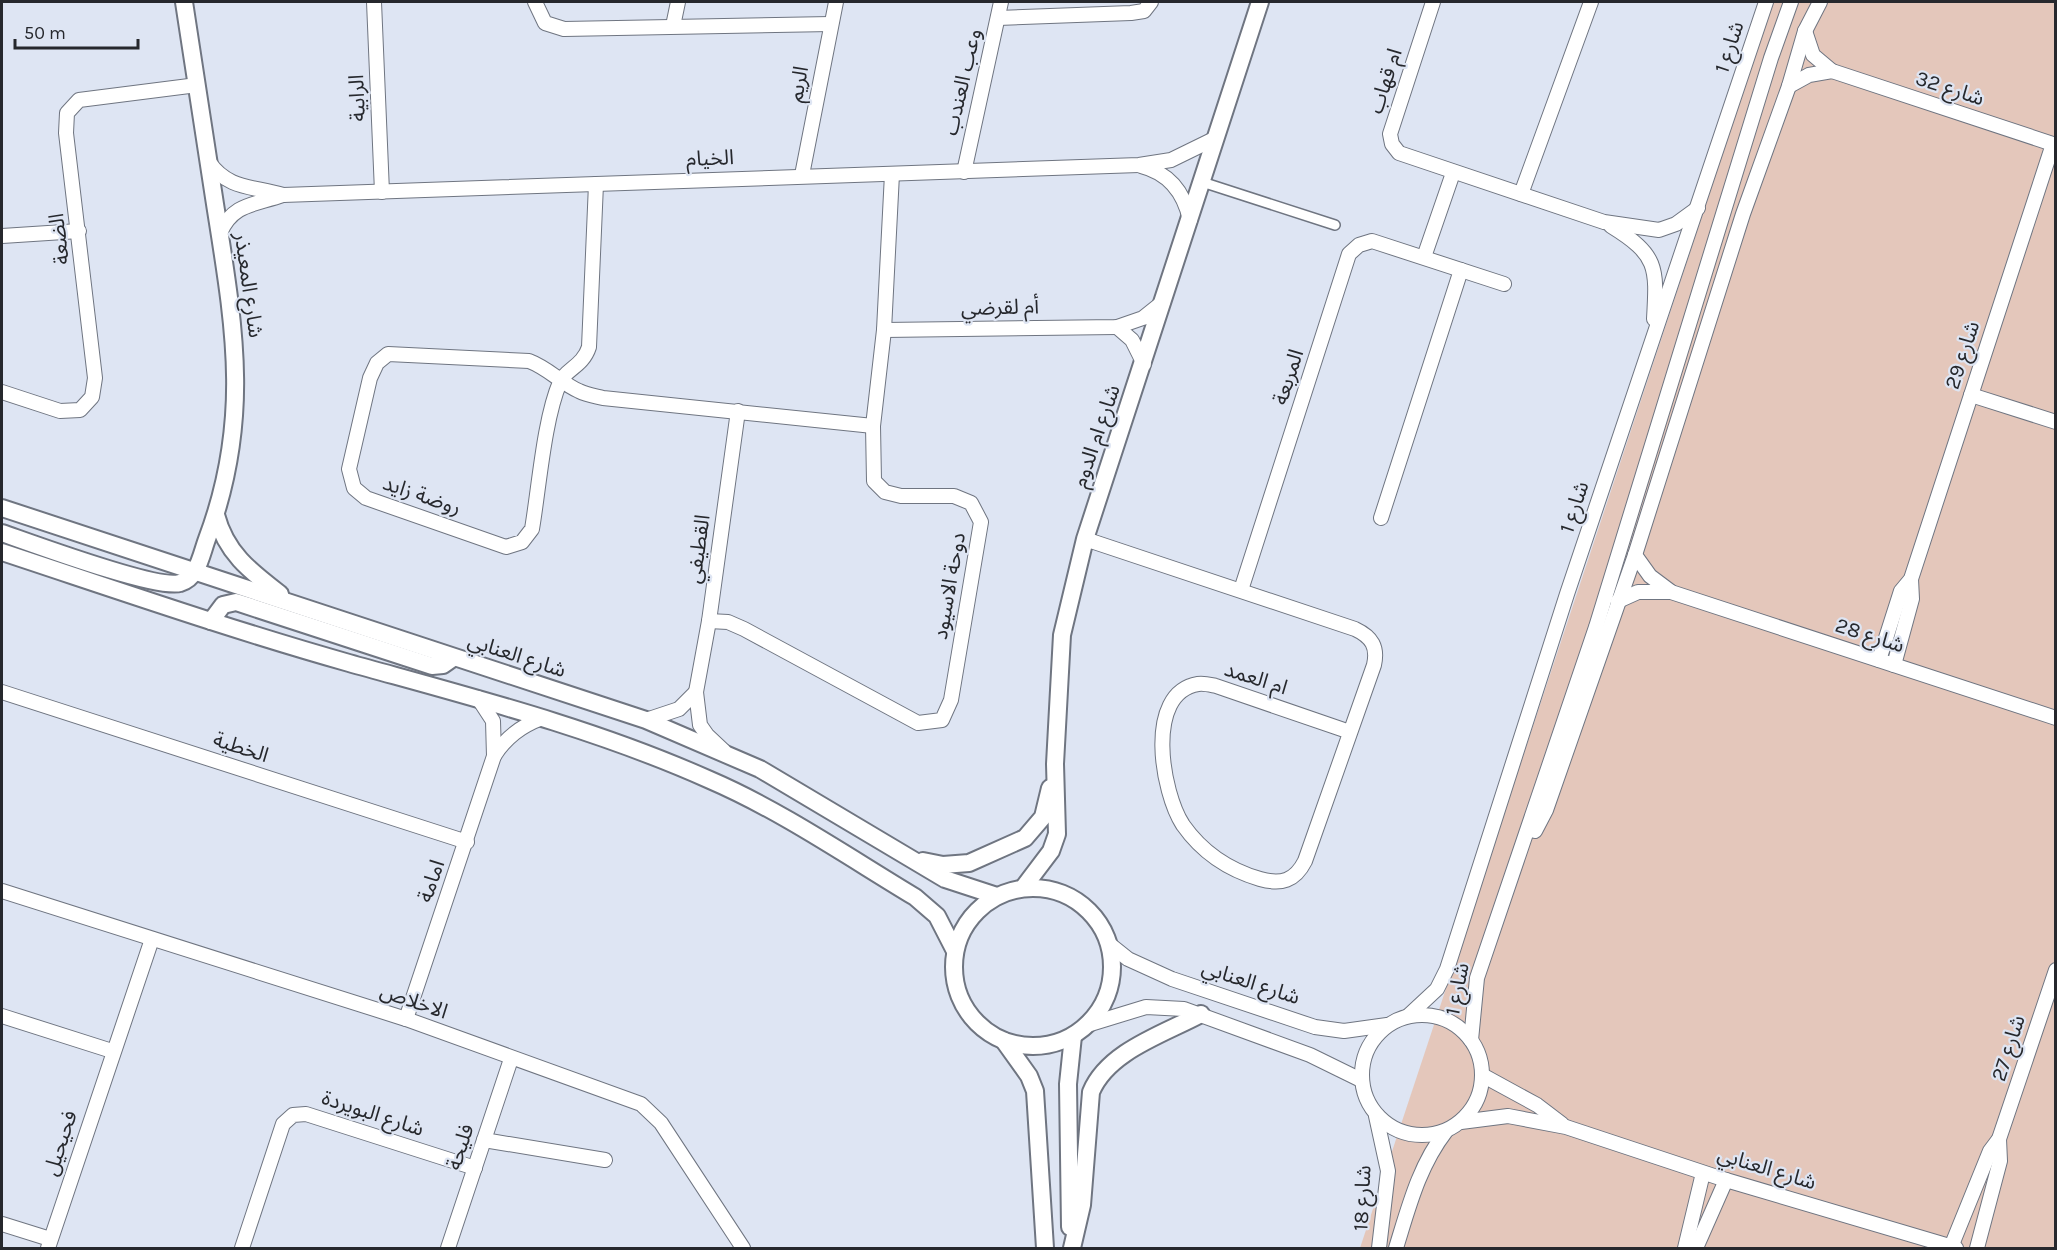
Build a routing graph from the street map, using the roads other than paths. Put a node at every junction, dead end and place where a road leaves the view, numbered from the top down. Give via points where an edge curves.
1 (183, 2) edge
2 (374, 2) edge
3 (535, 2) edge
4 (678, 2) edge
5 (836, 2) edge
6 (1001, 2) edge
7 (1151, 2) edge
8 (1260, 2) edge
9 (1433, 2) edge
10 (1591, 2) edge
11 (1766, 2) edge
12 (1791, 2) edge
13 (1820, 2) edge
14 (998, 18) junction
15 (831, 24) junction
16 (673, 26) junction
17 (1805, 31) junction
18 (1832, 71) junction
19 (197, 85) junction
20 (1789, 86) junction
21 (1216, 138) junction
22 (2054, 145) edge
23 (208, 161) junction
24 (1139, 165) junction
25 (964, 172) junction
26 (1453, 173) junction
27 (892, 174) junction
28 (802, 175) junction
29 (1202, 182) junction
30 (596, 184) junction
31 (382, 192) junction
32 (1521, 194) junction
33 (283, 195) junction
34 (1698, 208) junction
35 (1190, 220) junction
36 (1604, 222) junction
37 (1335, 225) dead end
38 (79, 231) junction
39 (220, 232) junction
40 (2, 236) edge
41 (1424, 257) junction
42 (1461, 270) junction
43 (1504, 284) dead end
44 (1164, 300) junction
45 (1117, 327) junction
46 (884, 330) junction
47 (1654, 334) junction
48 (1144, 364) junction
49 (561, 380) junction
50 (2, 392) edge
51 (1971, 395) junction
52 (738, 411) junction
53 (2055, 422) edge
54 (873, 426) junction
55 (2, 508) edge
56 (216, 515) junction
57 (1381, 518) dead end
58 (2, 533) edge
59 (1085, 539) junction
60 (2, 552) edge
61 (1635, 555) junction
62 (195, 572) junction
63 (1911, 579) junction
64 (1241, 590) junction
65 (1671, 592) junction
66 (1618, 601) junction
67 (290, 602) junction
68 (211, 621) junction
69 (709, 621) junction
70 (453, 658) junction
71 (1879, 660) junction
72 (1894, 664) junction
73 (2, 692) edge
74 (696, 692) junction
75 (478, 698) junction
76 (542, 718) junction
77 (2055, 718) edge
78 (646, 720) junction
79 (1350, 732) junction
80 (725, 752) junction
81 (494, 756) junction
82 (1055, 764) junction
83 (467, 842) junction
84 (1524, 844) junction
85 (912, 859) junction
86 (1023, 888) junction
87 (2, 891) edge
88 (997, 896) junction
89 (152, 939) junction
90 (1108, 943) junction
91 (955, 951) junction
92 (2055, 970) edge
93 (1202, 1014) junction
94 (2, 1016) edge
95 (1407, 1016) junction
96 (406, 1020) junction
97 (1389, 1024) junction
98 (1088, 1025) junction
99 (1073, 1036) junction
100 (1471, 1040) junction
101 (1004, 1041) junction
102 (112, 1052) junction
103 (511, 1059) junction
104 (1482, 1075) junction
105 (1361, 1080) junction
106 (1376, 1116) junction
107 (1461, 1122) junction
108 (1566, 1127) junction
109 (1446, 1131) junction
110 (1999, 1139) junction
111 (484, 1140) junction
112 (605, 1160) dead end
113 (475, 1168) junction
114 (1703, 1173) junction
115 (1726, 1180) junction
116 (2, 1224) edge
117 (49, 1244) edge
118 (242, 1248) edge
119 (448, 1248) edge
120 (743, 1248) edge
121 (1045, 1248) edge
122 (1071, 1248) edge
123 (1379, 1248) edge
124 (1396, 1248) edge
125 (1685, 1248) edge
126 (1696, 1248) edge
127 (1954, 1248) edge
128 (1977, 1248) edge

1 - 19 street, شارع المعيذر
2 - 31 street, الرابية
3 - 16 street via 545,23 564,30
4 - 16 street
5 - 15 street, الريم
6 - 14 street, وعب العندب
7 - 14 street via 1144,11 1131,13
8 - 21 street, شارع ام الدوم
9 - 26 street, ام قهاب via 1390,134 1398,153
10 - 32 street
11 - 34 street, شارع 1
12 - 84 street, شارع 1 via 1596,627
13 - 17 street, شارع 1
14 - 25 street, وعب العندب
15 - 16 street
15 - 28 street, الريم
17 - 18 street, شارع 32 via 1813,55
17 - 20 street, شارع 1
18 - 20 street via 1809,75
18 - 22 street, شارع 32
19 - 23 street, شارع المعيذر
19 - 38 street, الضعة via 79,100 67,113 66,133
20 - 61 street, شارع 1 via 1743,214
21 - 24 street, الخيام via 1171,160
21 - 29 street, شارع ام الدوم
22 - 51 street, شارع 29
23 - 33 street, الخيام via 220,176 237,186
23 - 39 street, شارع المعيذر
24 - 25 street, الخيام
24 - 35 street, الخيام via 1170,180 1184,198
25 - 27 street, الخيام
26 - 32 street, ام قهاب
26 - 41 street
27 - 28 street, الخيام
27 - 46 street, دوحة الاسيود
28 - 30 street, الخيام
29 - 35 street, شارع ام الدوم
29 - 37 street
30 - 31 street, الخيام
30 - 49 street via 589,347 585,358
31 - 33 street, الخيام
32 - 36 street, ام قهاب
33 - 39 street, الخيام via 243,205 228,217
34 - 36 street, ام قهاب via 1676,224 1659,230
34 - 47 street, شارع 1
35 - 44 street, شارع ام الدوم
36 - 47 street, ام قهاب via 1633,240 1650,260 1656,283
38 - 40 street
38 - 50 street, الضعة via 95,378 92,397 80,410 60,411
39 - 56 street, شارع المعيذر via 232,304 237,377 233,446
41 - 42 street, المربعة
41 - 64 street, المربعة via 1372,241 1349,254
42 - 43 street, المربعة
42 - 57 street
44 - 45 street, أم لقرضي via 1143,318
44 - 48 street, شارع ام الدوم
45 - 46 street, أم لقرضي
45 - 48 street via 1132,340
46 - 54 street, دوحة الاسيود
47 - 95 street, شارع 1 via 1447,969 1437,989
48 - 59 street, شارع ام الدوم
49 - 49 street, روضة زايد via 529,361 388,354 377,363 370,378 349,469 354,488 366,498 506,547 522,542 532,529
49 - 52 street, روضة زايد via 579,391 603,398
51 - 53 street
51 - 63 street, شارع 29
52 - 54 street, روضة زايد
52 - 69 street, القطيفي
54 - 69 street, دوحة الاسيود via 874,481 885,492 912,497 954,496 971,503 981,522 951,700 942,720 918,723 744,628
55 - 62 street, شارع العنابي
56 - 62 street, شارع المعيذر
56 - 67 street via 235,556
58 - 62 street via 166,585 187,580
59 - 64 street, ام العمد
59 - 82 street, شارع ام الدوم via 1062,635
60 - 68 street
61 - 65 street, شارع 28 via 1650,576
61 - 66 street, شارع 1
62 - 67 street, شارع العنابي
63 - 71 street, شارع 29 via 1901,591
63 - 72 street, شارع 29 via 1912,599
64 - 79 street, ام العمد via 1365,634 1373,643 1374,665
65 - 66 street, شارع 28 via 1649,590
65 - 71 street, شارع 28
66 - 84 street, شارع 1 via 1546,810
67 - 70 street, شارع العنابي
68 - 70 street via 223,605 236,602 432,666
68 - 75 street
69 - 74 street, القطيفي
70 - 78 street, شارع العنابي
71 - 72 street, شارع 28
72 - 77 street, شارع 28
73 - 83 street, الخطية
74 - 78 street via 679,709
74 - 80 street, القطيفي via 700,725
75 - 76 street
75 - 81 street, امامة via 492,721
76 - 81 street, امامة via 509,736
76 - 91 street via 632,747 743,796 927,905 945,928
78 - 80 street, شارع العنابي
79 - 79 street, ام العمد via 1305,861 1291,879 1280,883 1268,881 1242,874 1219,861 1182,823 1171,800 1162,743 1171,702 1183,690 1199,684 1216,686
80 - 85 street, شارع العنابي
81 - 83 street, امامة
82 - 85 street via 1043,817 1025,838 956,866
82 - 86 street, شارع ام الدوم via 1057,834 1051,851
83 - 96 street, امامة
84 - 100 street, شارع 1 via 1477,978
85 - 88 street, شارع العنابي via 945,879
86 - 88 street
86 - 90 street via 1042,889 1076,900 1090,912
87 - 89 street, الاخلاص
88 - 91 street via 977,910 963,929
89 - 96 street, الاخلاص
89 - 102 street, فحيحيل
90 - 97 street, شارع العنابي via 1128,959 1172,980 1315,1027 1344,1031
90 - 98 street via 1112,978 1107,996
91 - 101 street via 953,970 963,1005 987,1032
92 - 110 street, شارع 27
93 - 98 street via 1146,1007
93 - 105 street
93 - 122 street via 1115,1060 1098,1076 1091,1092 1082,1205
94 - 102 street
95 - 97 street
95 - 100 street via 1443,1019
96 - 103 street, الاخلاص
97 - 105 street via 1367,1048
98 - 99 street
99 - 101 street via 1039,1046
99 - 122 street via 1068,1084
100 - 104 street
101 - 121 street via 1035,1091
102 - 117 street, فحيحيل
103 - 111 street, فليحة
103 - 120 street, الاخلاص via 641,1104 656,1116
104 - 107 street via 1477,1101
104 - 108 street, شارع العنابي via 1537,1105
105 - 106 street
106 - 109 street via 1391,1128 1409,1134 1428,1136
106 - 123 street, شارع 18 via 1388,1171
107 - 108 street, شارع العنابي via 1508,1116
107 - 109 street
108 - 114 street, شارع العنابي
109 - 124 street, شارع 18 via 1417,1180
110 - 127 street, شارع 27 via 1988,1156
110 - 128 street, شارع 27 via 2001,1161
111 - 112 street
111 - 113 street, فليحة
113 - 118 street, شارع البويردة via 306,1114 293,1115 283,1124
113 - 119 street, فليحة
114 - 115 street, شارع العنابي
114 - 125 street
115 - 126 street
115 - 127 street, شارع العنابي
116 - 117 street

